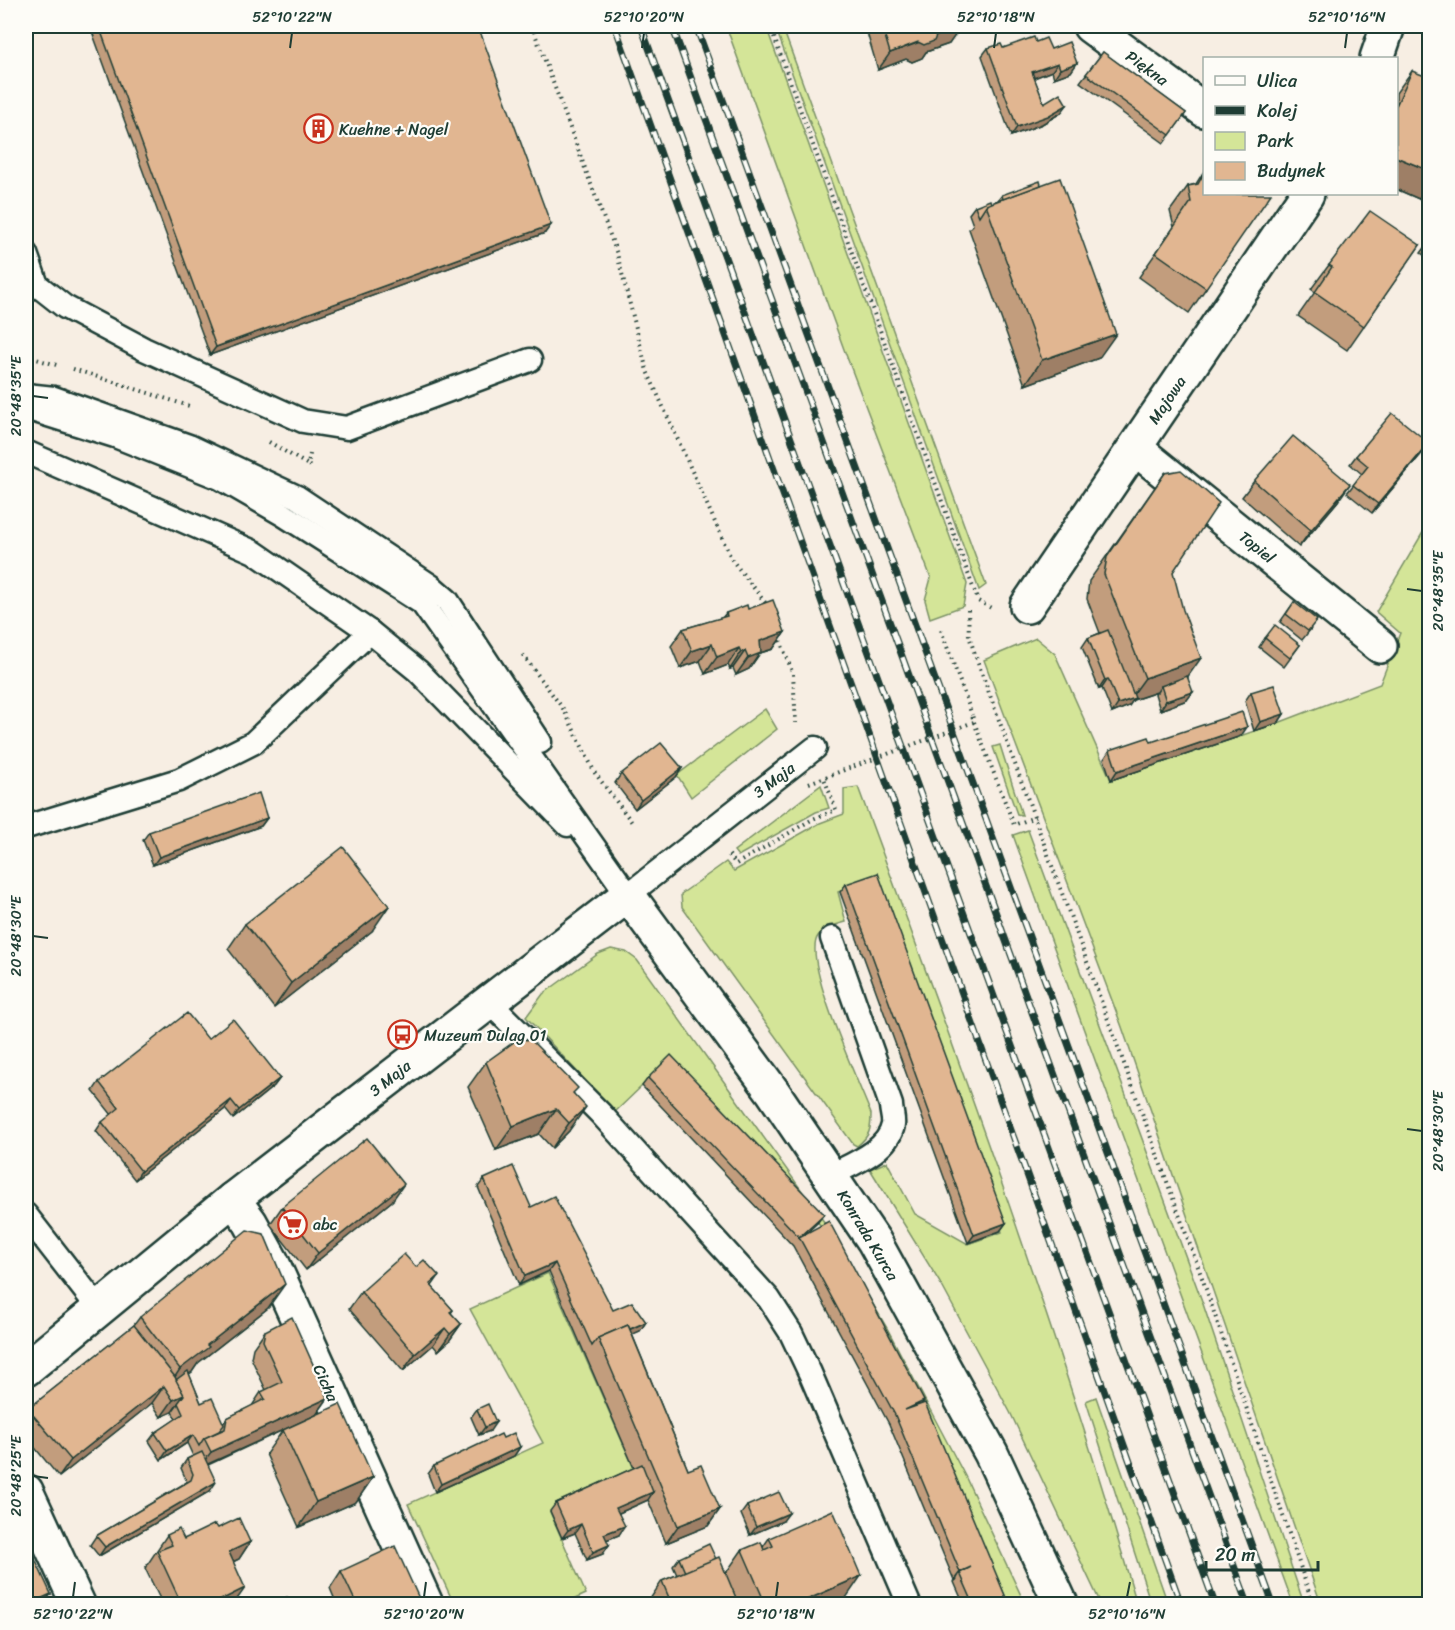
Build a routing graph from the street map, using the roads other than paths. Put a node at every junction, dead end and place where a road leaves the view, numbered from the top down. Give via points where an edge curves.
1 (1090, 26) edge
2 (1388, 26) edge
3 (1377, 57) edge
4 (1203, 109) edge
5 (1306, 195) edge
6 (26, 254) edge
7 (530, 360) dead end
8 (26, 395) edge
9 (26, 408) edge
10 (1135, 448) junction
11 (26, 452) edge
12 (1027, 606) dead end
13 (370, 632) junction
14 (1380, 646) dead end
15 (815, 748) dead end
16 (26, 827) edge
17 (600, 854) junction
18 (628, 895) junction
19 (832, 938) dead end
20 (488, 1001) junction
21 (831, 1175) junction
22 (233, 1199) junction
23 (26, 1215) edge
24 (100, 1310) junction
25 (26, 1370) edge
26 (26, 1491) edge
27 (78, 1605) edge
28 (426, 1605) edge
29 (909, 1605) edge
30 (1061, 1605) edge

1 - 4 street, Piękna
2 - 3 street
5 - 10 street, Majowa
6 - 7 lane via 37,285 65,307 144,349 303,421 347,428
8 - 17 lane via 54,398 189,446 297,497 431,586 459,617 542,746
9 - 17 lane via 116,436 220,478 422,603
10 - 12 street, Majowa
10 - 14 street, Topiel
11 - 13 lane via 254,552
13 - 16 lane via 253,742 178,780
13 - 17 lane via 418,671 542,800
15 - 18 lane, 3 Maja
17 - 18 lane
18 - 20 street, 3 Maja
18 - 21 street, Konrada Kurca
19 - 21 lane via 891,1105 893,1125 885,1141 872,1152
20 - 22 street, 3 Maja
20 - 29 lane via 601,1114 769,1299 805,1363
21 - 30 street, Konrada Kurca via 874,1241 991,1453
22 - 24 street, 3 Maja
22 - 28 street, Cicha via 272,1262
23 - 24 lane
24 - 25 street, 3 Maja
26 - 27 street

